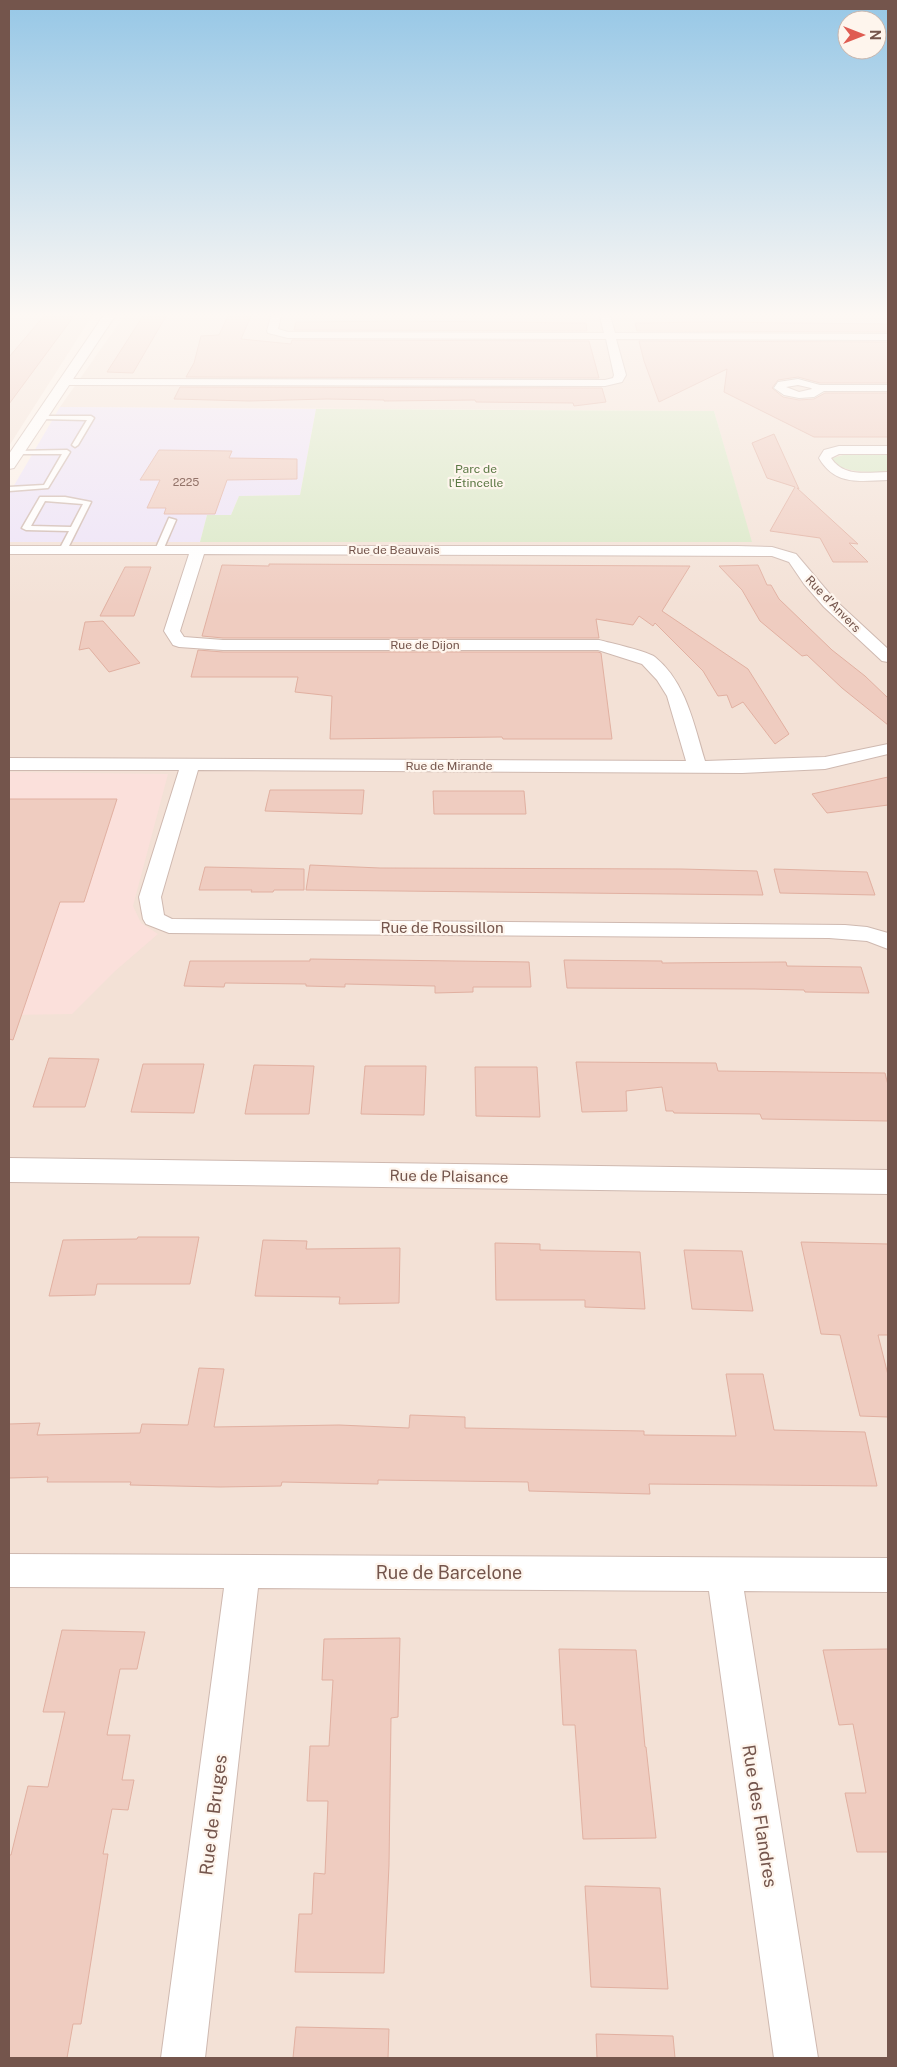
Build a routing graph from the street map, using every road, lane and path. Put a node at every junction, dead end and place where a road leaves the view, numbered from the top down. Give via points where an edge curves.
1 (44, 412) edge
2 (41, 417) junction
3 (74, 445) dead end
4 (888, 450) edge
5 (12, 459) edge
6 (888, 476) edge
7 (9, 489) edge
8 (172, 520) dead end
9 (73, 529) junction
10 (9, 550) edge
11 (63, 550) junction
12 (159, 550) junction
13 (198, 550) junction
14 (778, 553) joint
15 (888, 657) edge
16 (888, 749) edge
17 (9, 764) edge
18 (190, 765) junction
19 (697, 766) junction
20 (888, 942) edge
21 (9, 1170) edge
22 (888, 1182) edge
23 (9, 1570) edge
24 (243, 1571) junction
25 (724, 1574) junction
26 (888, 1575) edge
27 (183, 2058) edge
28 (796, 2058) edge

1 - 2 street
2 - 3 lane via 91,418
2 - 5 street
4 - 6 street via 840,450 828,453 826,458 831,468 840,473
5 - 7 lane via 67,452 46,487
8 - 12 lane
9 - 9 lane via 87,502 43,499 26,528
9 - 11 lane
10 - 11 street, Rue de Beauvais
11 - 12 street, Rue de Beauvais
12 - 13 street, Rue de Beauvais
13 - 14 street, Rue de Beauvais via 737,550
13 - 19 street, Rue de Dijon via 172,631 179,642 223,645 599,645 648,660 664,677 676,696
14 - 15 street, Rue d'Anvers via 792,558 828,601
16 - 19 street, Rue de Mirande via 825,763
17 - 18 street, Rue de Mirande
18 - 19 street, Rue de Mirande
18 - 20 street, Rue de Roussillon via 150,898 154,919 169,926 829,931 862,932
21 - 22 street, Rue de Plaisance
23 - 24 street, Rue de Barcelone
24 - 25 street, Rue de Barcelone
24 - 27 street, Rue de Bruges
25 - 26 street, Rue de Barcelone
25 - 28 street, Rue des Flandres

